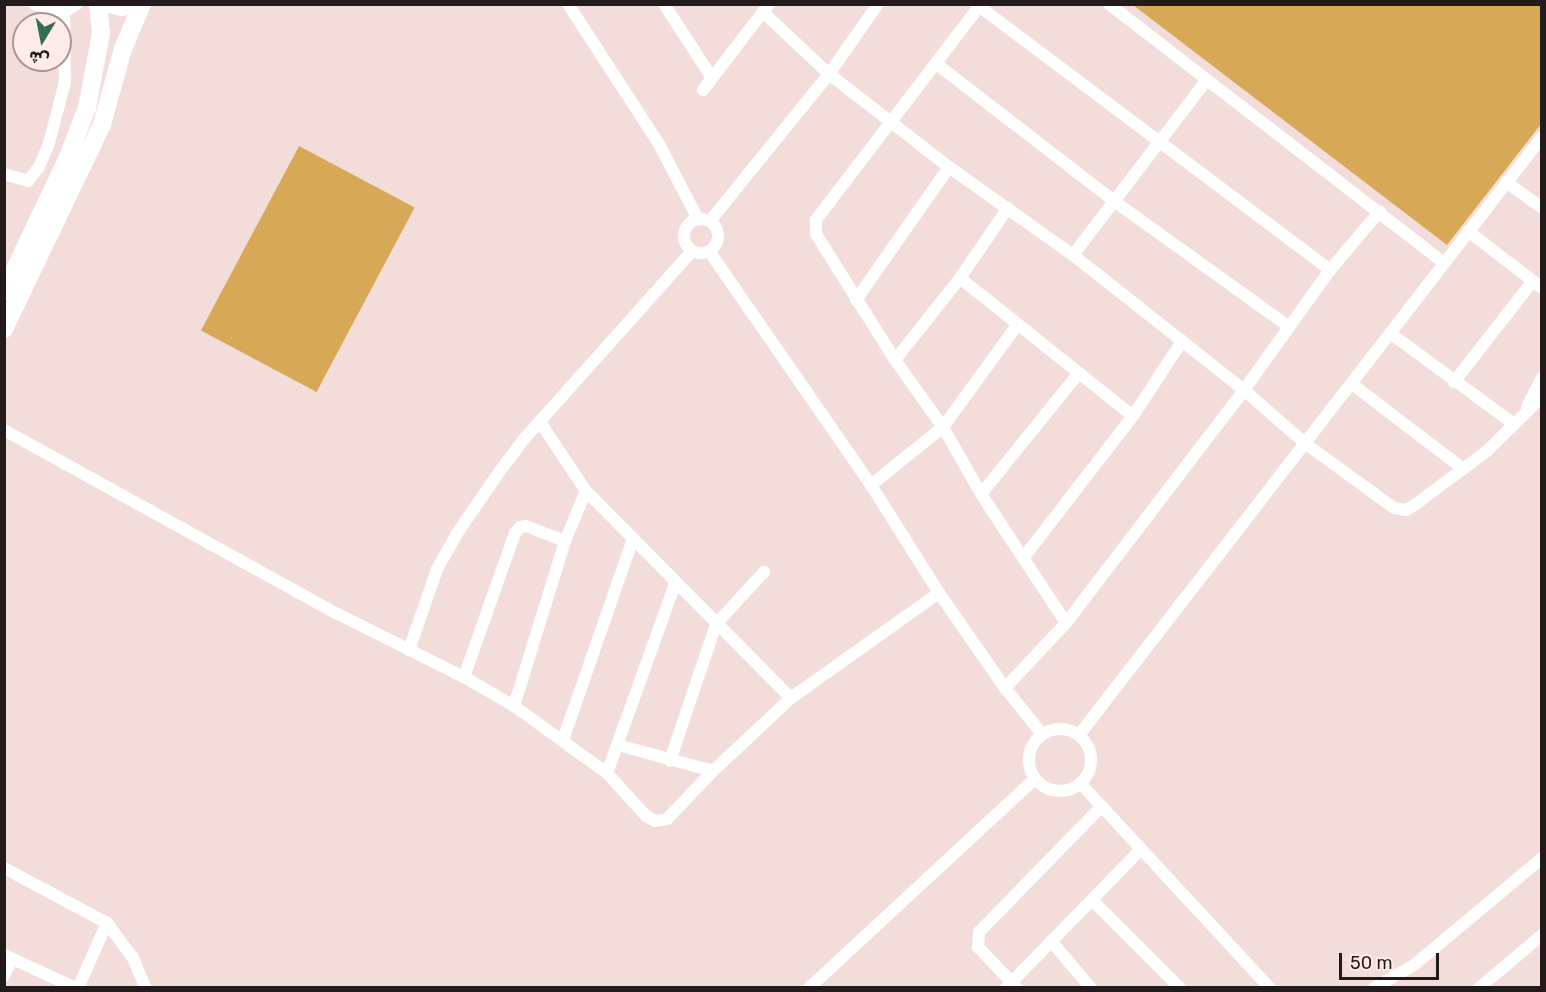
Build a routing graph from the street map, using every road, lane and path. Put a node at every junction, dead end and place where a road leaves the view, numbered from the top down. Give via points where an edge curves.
1 (34, 4) edge
2 (77, 4) edge
3 (98, 4) edge
4 (110, 4) edge
5 (135, 4) edge
6 (142, 4) edge
7 (568, 4) edge
8 (878, 4) edge
9 (1109, 4) edge
10 (668, 6) edge
11 (981, 6) edge
12 (766, 8) edge
13 (64, 12) joint
14 (938, 64) junction
15 (65, 72) edge
16 (829, 74) junction
17 (712, 78) junction
18 (1207, 80) junction
19 (703, 90) dead end
20 (892, 121) junction
21 (1542, 136) edge
22 (1159, 141) junction
23 (949, 167) junction
24 (4, 174) edge
25 (1506, 182) junction
26 (1114, 201) junction
27 (1008, 208) junction
28 (1542, 208) edge
29 (1380, 211) junction
30 (704, 220) junction
31 (1468, 231) junction
32 (692, 251) junction
33 (709, 251) junction
34 (1073, 255) junction
35 (1443, 262) junction
36 (1330, 270) junction
37 (960, 279) junction
38 (1537, 284) edge
39 (4, 291) edge
40 (856, 300) junction
41 (1018, 324) junction
42 (1288, 326) junction
43 (4, 329) edge
44 (1389, 333) junction
45 (1182, 341) junction
46 (895, 360) junction
47 (1079, 373) junction
48 (1542, 378) edge
49 (1454, 382) junction
50 (1352, 384) junction
51 (1244, 390) junction
52 (1542, 397) edge
53 (1133, 416) junction
54 (1518, 420) junction
55 (540, 422) junction
56 (943, 427) junction
57 (4, 430) edge
58 (1306, 444) junction
59 (1462, 469) junction
60 (872, 485) junction
61 (586, 491) junction
62 (981, 494) junction
63 (633, 539) junction
64 (566, 541) junction
65 (1024, 557) junction
66 (765, 572) dead end
67 (675, 584) junction
68 (939, 593) junction
69 (1066, 623) junction
70 (716, 624) junction
71 (410, 650) junction
72 (464, 677) junction
73 (1005, 688) junction
74 (790, 698) junction
75 (514, 706) junction
76 (1042, 734) junction
77 (1079, 735) junction
78 (563, 740) junction
79 (618, 745) junction
80 (670, 761) junction
81 (713, 771) junction
82 (607, 773) junction
83 (1035, 779) junction
84 (1080, 783) junction
85 (1102, 807) junction
86 (1141, 849) junction
87 (1542, 858) edge
88 (4, 868) edge
89 (1092, 900) junction
90 (107, 923) junction
91 (1542, 935) edge
92 (1051, 941) junction
93 (8, 957) edge
94 (4, 976) edge
95 (1011, 985) edge
96 (77, 987) edge
97 (146, 987) edge
98 (809, 987) edge
99 (1091, 987) edge
100 (1180, 987) edge
101 (1270, 987) edge
102 (1374, 987) edge
103 (1479, 987) edge

1 - 13 street
2 - 13 street
3 - 39 main road via 101,33 87,108
4 - 5 main road
6 - 43 main road via 123,49 102,124
7 - 30 street
8 - 16 street
9 - 18 street
10 - 17 street
11 - 14 street
11 - 22 street
12 - 16 street
12 - 17 street
14 - 20 street
14 - 26 street
15 - 24 street via 49,143 39,167 28,181
16 - 20 street
16 - 30 street
17 - 19 street
18 - 22 street
18 - 29 street
20 - 23 street
20 - 40 street via 814,225
21 - 25 street
22 - 26 street
22 - 36 street
23 - 27 street
23 - 40 street
25 - 28 street
25 - 31 street
26 - 34 street
26 - 42 street
27 - 34 street
27 - 37 street
29 - 35 street
29 - 36 street
30 - 32 street via 688,224 683,235
30 - 33 street via 718,236
31 - 35 street
31 - 38 street
32 - 33 street
32 - 55 street
33 - 60 street
34 - 45 street
35 - 44 street
36 - 42 street
37 - 41 street
37 - 46 street
38 - 49 street
40 - 46 street
41 - 47 street
41 - 56 street
42 - 51 street
44 - 49 street
44 - 50 street
45 - 51 street
45 - 53 street
46 - 56 street
47 - 53 street
47 - 62 street
48 - 54 street
49 - 54 street
50 - 58 street
50 - 59 street
51 - 58 street
51 - 69 street
52 - 54 street
53 - 65 street
54 - 59 street
55 - 61 street
55 - 71 street via 500,471 452,541 427,591
56 - 60 street
56 - 62 street
57 - 71 street
58 - 59 street via 1394,508 1406,510
58 - 77 street
60 - 68 street
61 - 63 street
61 - 64 street
62 - 65 street
63 - 67 street
63 - 78 street
64 - 72 street via 526,526 515,532
64 - 75 street
65 - 69 street
66 - 70 street
67 - 70 street
67 - 79 street
68 - 73 street
68 - 74 street
69 - 73 street
70 - 74 street
70 - 80 street
71 - 72 street
72 - 75 street
73 - 76 street
74 - 81 street
75 - 78 street
76 - 77 street via 1061,729
76 - 83 street via 1030,750 1030,770
77 - 84 street via 1091,759
78 - 82 street
79 - 80 street
79 - 82 street
80 - 81 street
81 - 82 street via 661,821 646,816
83 - 84 street via 1043,786 1062,791
83 - 98 street
84 - 85 street
85 - 86 street
85 - 95 street via 979,932 978,947
86 - 89 street
86 - 101 street
87 - 102 street via 1414,965
88 - 90 street
89 - 92 street
89 - 100 street
90 - 96 street
90 - 97 street via 133,958
91 - 103 street
92 - 95 street
92 - 99 street
93 - 94 street
93 - 96 street

